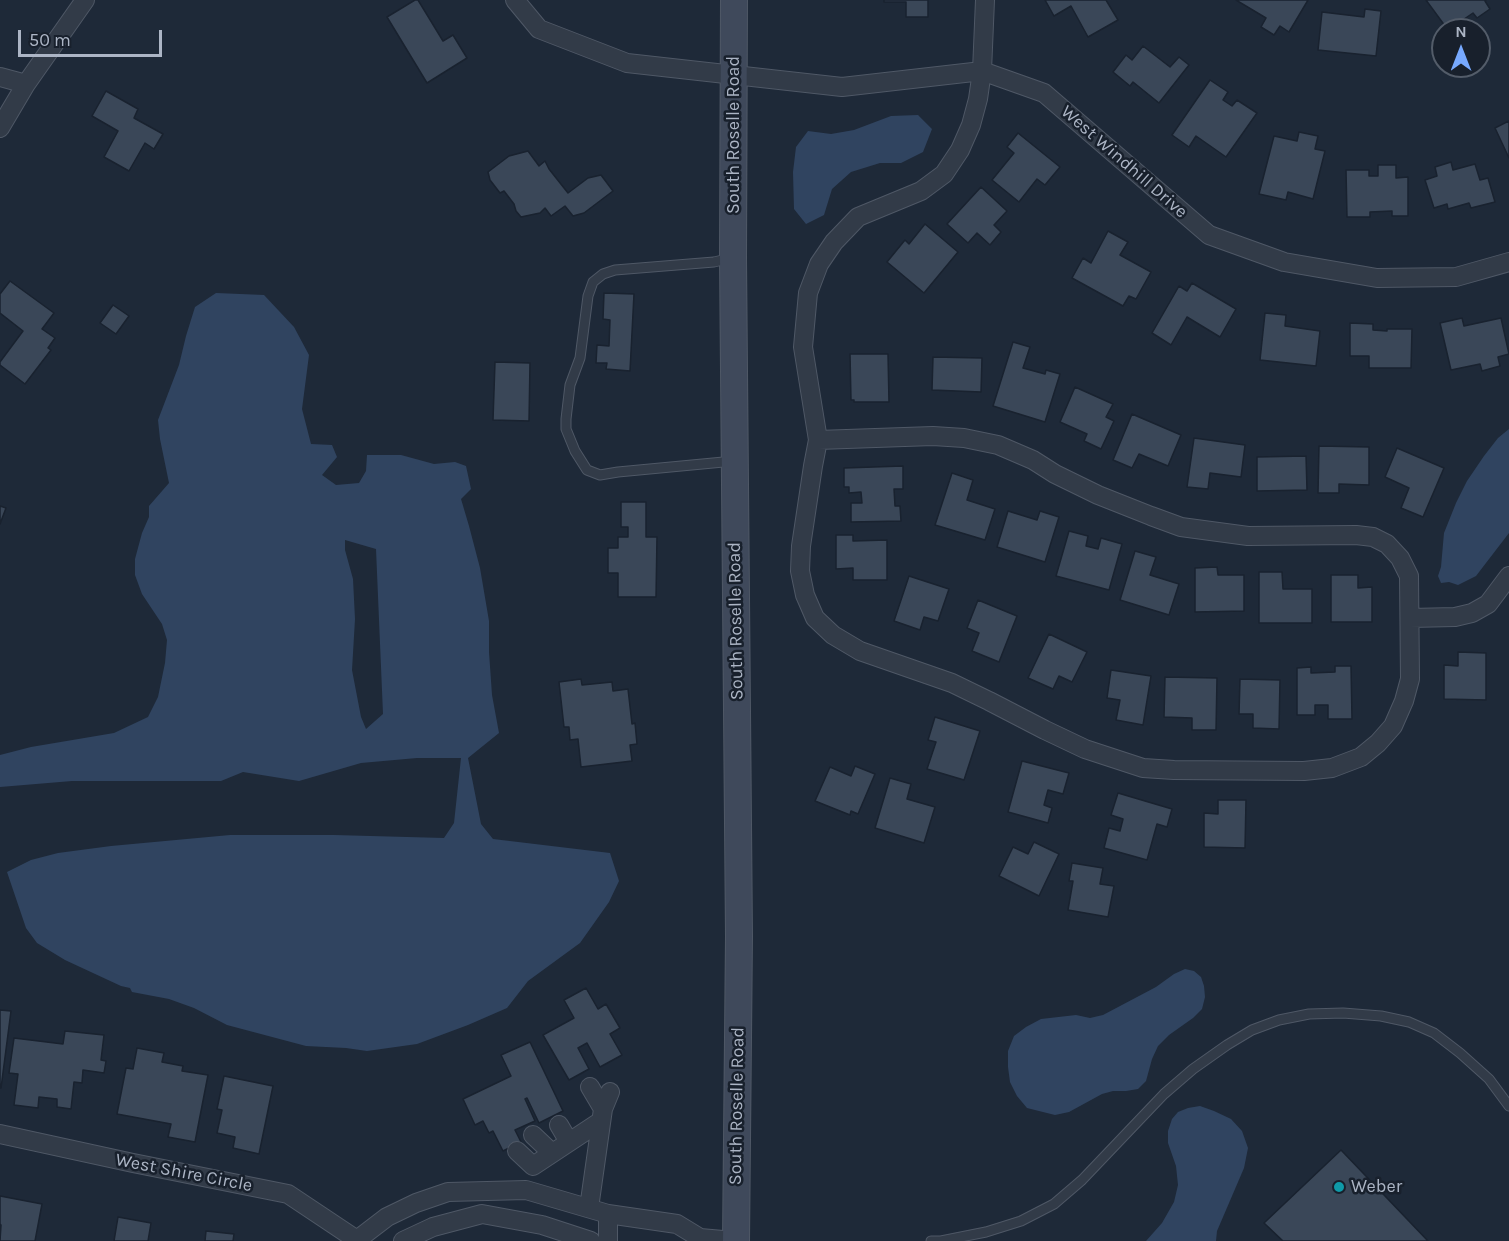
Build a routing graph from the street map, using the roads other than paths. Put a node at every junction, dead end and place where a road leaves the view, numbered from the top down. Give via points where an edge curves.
1 (85, 0) edge
2 (515, 0) edge
3 (734, 0) edge
4 (985, 0) edge
5 (982, 71) junction
6 (734, 74) junction
7 (0, 76) edge
8 (26, 84) junction
9 (0, 128) edge
10 (733, 258) junction
11 (1509, 262) edge
12 (818, 440) junction
13 (735, 461) junction
14 (1509, 576) edge
15 (1410, 618) junction
16 (590, 1087) dead end
17 (1509, 1105) edge
18 (605, 1107) junction
19 (559, 1125) dead end
20 (0, 1134) edge
21 (533, 1135) dead end
22 (569, 1142) junction
23 (517, 1151) dead end
24 (552, 1153) junction
25 (589, 1209) junction
26 (608, 1214) junction
27 (697, 1239) edge
28 (358, 1240) edge
29 (403, 1241) edge
30 (591, 1241) edge
31 (608, 1241) edge
32 (735, 1241) edge
33 (931, 1241) edge

1 - 8 street
2 - 6 street, West Windhill Drive via 539,29 627,63
3 - 6 main road, South Roselle Road
4 - 5 street
5 - 6 street, West Windhill Drive via 842,87
5 - 11 street, West Windhill Drive via 1044,93 1209,235 1284,262 1377,278 1456,277
5 - 12 street via 971,125 944,174 921,190 858,217 819,264 808,293 803,347
6 - 10 main road, South Roselle Road
7 - 8 street
8 - 9 street
10 - 13 main road, South Roselle Road
10 - 13 lane via 615,270 593,282 580,358 570,385 566,429 587,470 600,475
12 - 15 street via 964,438 998,445 1098,495 1181,527 1248,536 1373,537 1387,544 1400,558 1409,576
12 - 15 street via 800,571 815,618 833,635 860,651 952,683 1075,744 1123,762 1174,770 1305,771 1332,768 1361,757 1393,726 1404,701 1410,680
13 - 32 main road, South Roselle Road via 739,924
14 - 15 street via 1488,604 1472,613
16 - 18 street
17 - 33 lane via 1490,1079 1460,1053 1434,1033 1409,1022 1343,1013 1279,1020 1252,1030 1192,1069 1054,1204 1021,1221 986,1232
18 - 22 street
18 - 25 street
19 - 22 street
20 - 28 street, West Shire Circle via 288,1194
21 - 24 street
22 - 24 street
23 - 24 street via 533,1166
25 - 26 street, West Shire Circle
25 - 28 street, West Shire Circle via 526,1190 448,1192 387,1217
26 - 27 street, West Shire Circle via 677,1224
26 - 31 street
27 - 32 street, West Shire Circle
29 - 30 street via 433,1227 482,1214 542,1225

